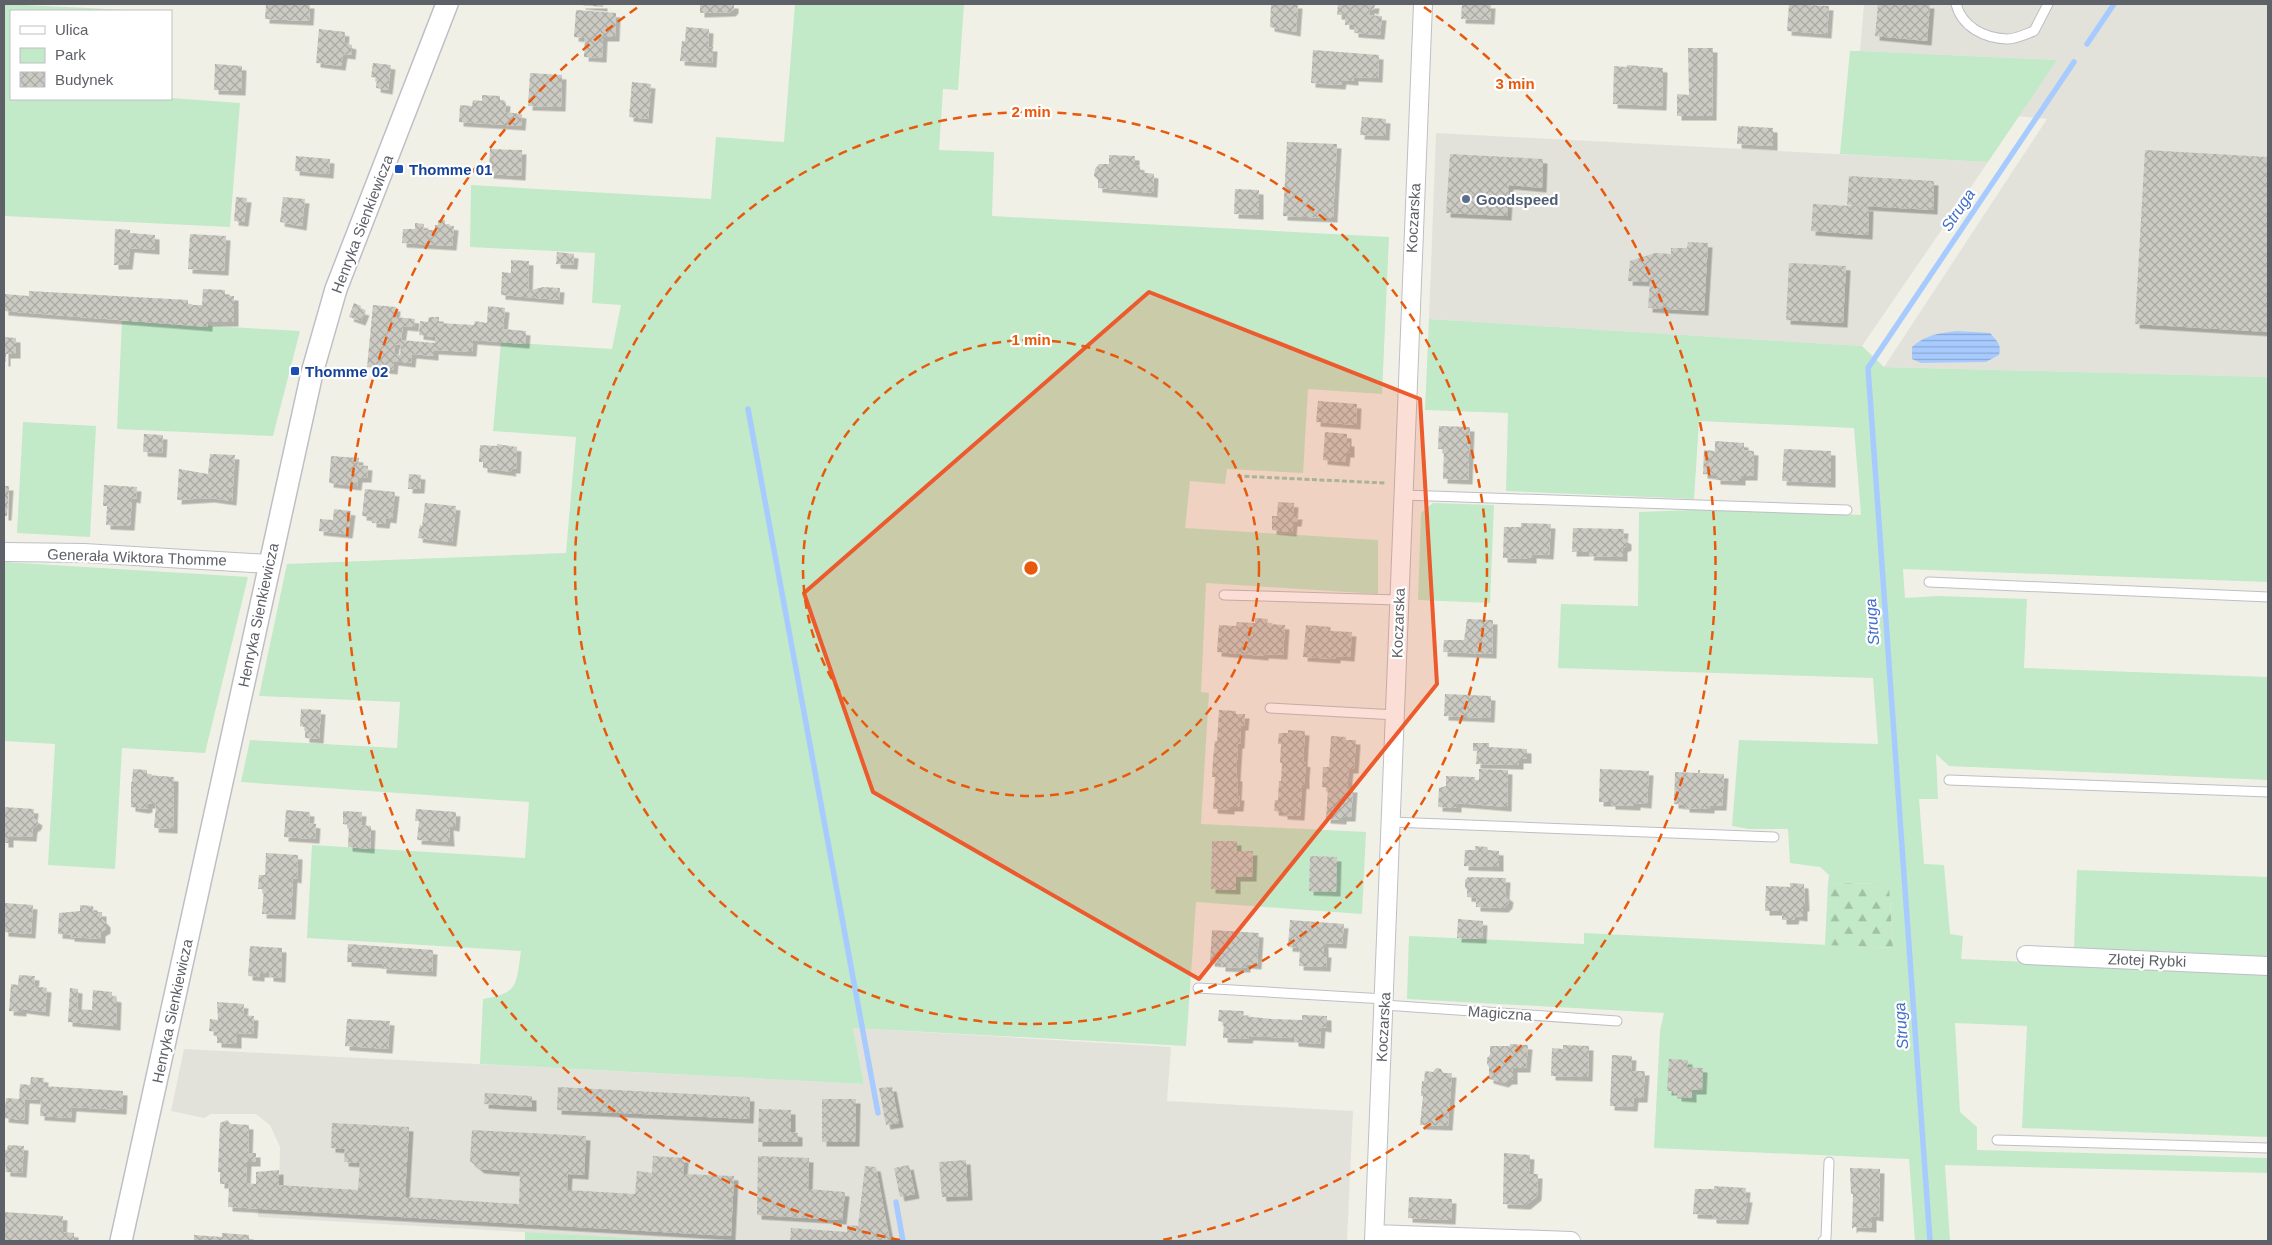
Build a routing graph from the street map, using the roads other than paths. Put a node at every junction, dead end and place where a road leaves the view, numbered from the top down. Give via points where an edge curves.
1 (446, 4) edge
2 (1423, 4) edge
3 (1956, 4) edge
4 (2048, 4) edge
5 (1403, 490) junction
6 (1847, 510) dead end
7 (4, 552) edge
8 (269, 564) junction
9 (1929, 582) dead end
10 (1224, 594) dead end
11 (2268, 597) edge
12 (1399, 600) junction
13 (1270, 708) dead end
14 (1396, 715) junction
15 (1949, 780) dead end
16 (2268, 792) edge
17 (1392, 822) junction
18 (1774, 837) dead end
19 (2026, 955) dead end
20 (2268, 966) edge
21 (1198, 988) dead end
22 (1384, 1002) junction
23 (1617, 1021) dead end
24 (1997, 1140) dead end
25 (2268, 1148) edge
26 (1829, 1162) dead end
27 (1374, 1237) edge
28 (121, 1241) edge
29 (1571, 1241) edge
30 (1823, 1241) edge

1 - 8 street, Henryka Sienkiewicza via 336,289 312,373
2 - 5 street, Koczarska
3 - 4 lane via 1959,14 1981,35 2009,39 2034,31
5 - 6 lane
5 - 12 street, Koczarska
7 - 8 street, Generała Wiktora Thomme
8 - 28 street, Henryka Sienkiewicza
9 - 11 lane
10 - 12 lane
12 - 14 street, Koczarska
13 - 14 lane
14 - 17 street, Koczarska
15 - 16 lane
17 - 18 lane
17 - 22 street, Koczarska
19 - 20 street, Złotej Rybki
21 - 22 lane, Magiczna
22 - 23 lane, Magiczna
22 - 27 street, Koczarska
24 - 25 lane
26 - 30 lane via 1826,1238
27 - 29 street

